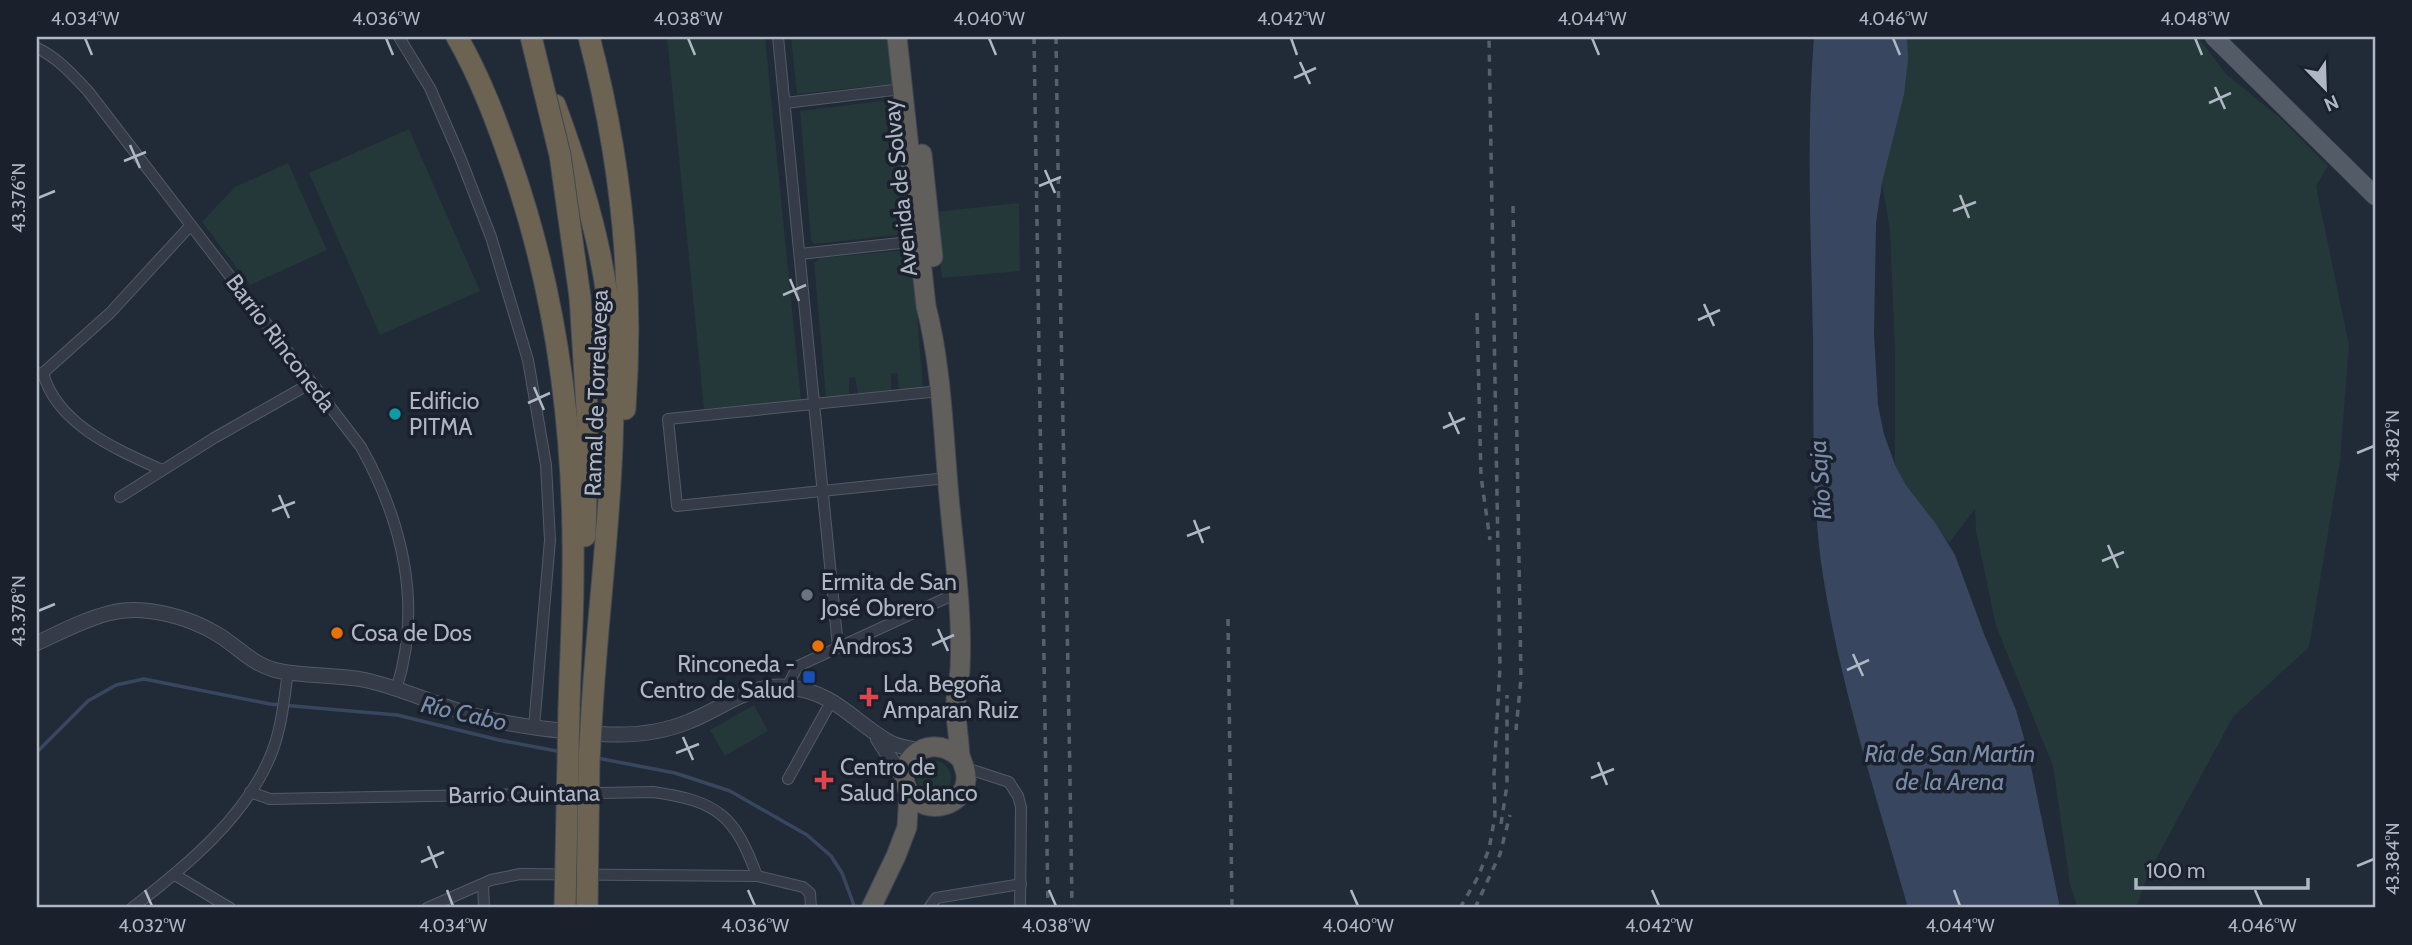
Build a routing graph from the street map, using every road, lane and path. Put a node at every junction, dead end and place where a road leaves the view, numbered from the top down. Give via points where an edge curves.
1 (400, 37) edge
2 (457, 37) edge
3 (529, 37) edge
4 (589, 37) edge
5 (778, 37) edge
6 (897, 37) edge
7 (909, 37) edge
8 (2214, 37) edge
9 (37, 48) edge
10 (902, 89) junction
11 (785, 103) junction
12 (2375, 196) edge
13 (191, 225) junction
14 (918, 241) junction
15 (800, 254) junction
16 (933, 334) junction
17 (40, 373) edge
18 (311, 383) junction
19 (940, 391) junction
20 (815, 404) junction
21 (162, 470) junction
22 (947, 478) junction
23 (823, 491) junction
24 (120, 497) dead end
25 (957, 593) junction
26 (37, 643) edge
27 (838, 647) junction
28 (288, 672) junction
29 (787, 687) junction
30 (396, 690) junction
31 (832, 700) junction
32 (956, 702) junction
33 (569, 709) junction
34 (592, 710) junction
35 (534, 727) junction
36 (868, 727) junction
37 (925, 748) junction
38 (964, 771) junction
39 (788, 779) dead end
40 (998, 780) junction
41 (907, 786) junction
42 (250, 792) junction
43 (935, 807) junction
44 (896, 856) junction
45 (175, 875) junction
46 (757, 876) junction
47 (483, 884) junction
48 (1021, 884) junction
49 (132, 908) edge
50 (230, 908) edge
51 (426, 908) edge
52 (484, 908) edge
53 (565, 908) edge
54 (587, 908) edge
55 (811, 908) edge
56 (872, 908) edge
57 (929, 908) edge
58 (1020, 908) edge

1 - 35 street via 445,120 482,212 534,393 546,465 550,540
2 - 33 highway via 516,177 535,240 555,338 572,512
3 - 33 highway, Ramal de Torrelavega, bridge via 562,167 586,369 588,478
3 - 34 highway via 580,174 598,244 609,317 612,429
4 - 34 highway, Ramal de Torrelavega via 619,186 628,342 614,548
5 - 11 street
6 - 10 highway, Avenida de Solvay
7 - 16 highway, Avenida de Solvay via 929,209 936,305
8 - 12 main road
9 - 13 street, Barrio Rinconeda via 88,91
10 - 11 street, Avenida de Solvay
10 - 14 highway, Avenida de Solvay
11 - 15 street
13 - 17 street via 110,313
13 - 18 street, Barrio Rinconeda
14 - 15 street, Avenida de Solvay
14 - 16 highway, Avenida de Solvay
15 - 20 street
16 - 19 highway, Avenida de Solvay
17 - 21 street via 66,411 88,431
18 - 21 street
18 - 30 street, Barrio Rinconeda via 360,447 396,527 410,610
19 - 20 street
19 - 22 highway, Avenida de Solvay
20 - 23 street
20 - 23 street via 668,419 677,506
21 - 24 street
22 - 23 street
22 - 25 highway, Avenida de Solvay
23 - 27 street
25 - 27 street
25 - 32 highway, Avenida de Solvay via 961,648
26 - 28 street via 114,611 153,612 191,620 263,666
27 - 29 street via 798,666
28 - 30 street via 354,678
28 - 42 street via 272,754
29 - 31 street
29 - 35 street via 755,690 656,732 604,734
30 - 35 street via 476,716
31 - 36 street
31 - 39 street
32 - 37 highway
32 - 38 highway
33 - 53 highway, bridge
34 - 54 highway, bridge
36 - 37 street via 890,743
36 - 41 street
37 - 38 highway via 952,750
37 - 41 highway via 907,763
38 - 40 street
38 - 40 street
38 - 43 highway via 958,797
40 - 48 street via 1009,782 1021,807
41 - 43 highway via 915,800
41 - 44 highway via 907,827
42 - 45 street via 231,820
42 - 46 street, Barrio Quintana via 270,799 653,792 684,796 724,816 747,849
43 - 44 highway
44 - 56 highway
45 - 49 street
45 - 50 street
46 - 47 street via 520,874
46 - 55 street via 803,887 810,893
47 - 51 street
47 - 52 street
48 - 57 street via 936,898
48 - 58 street

